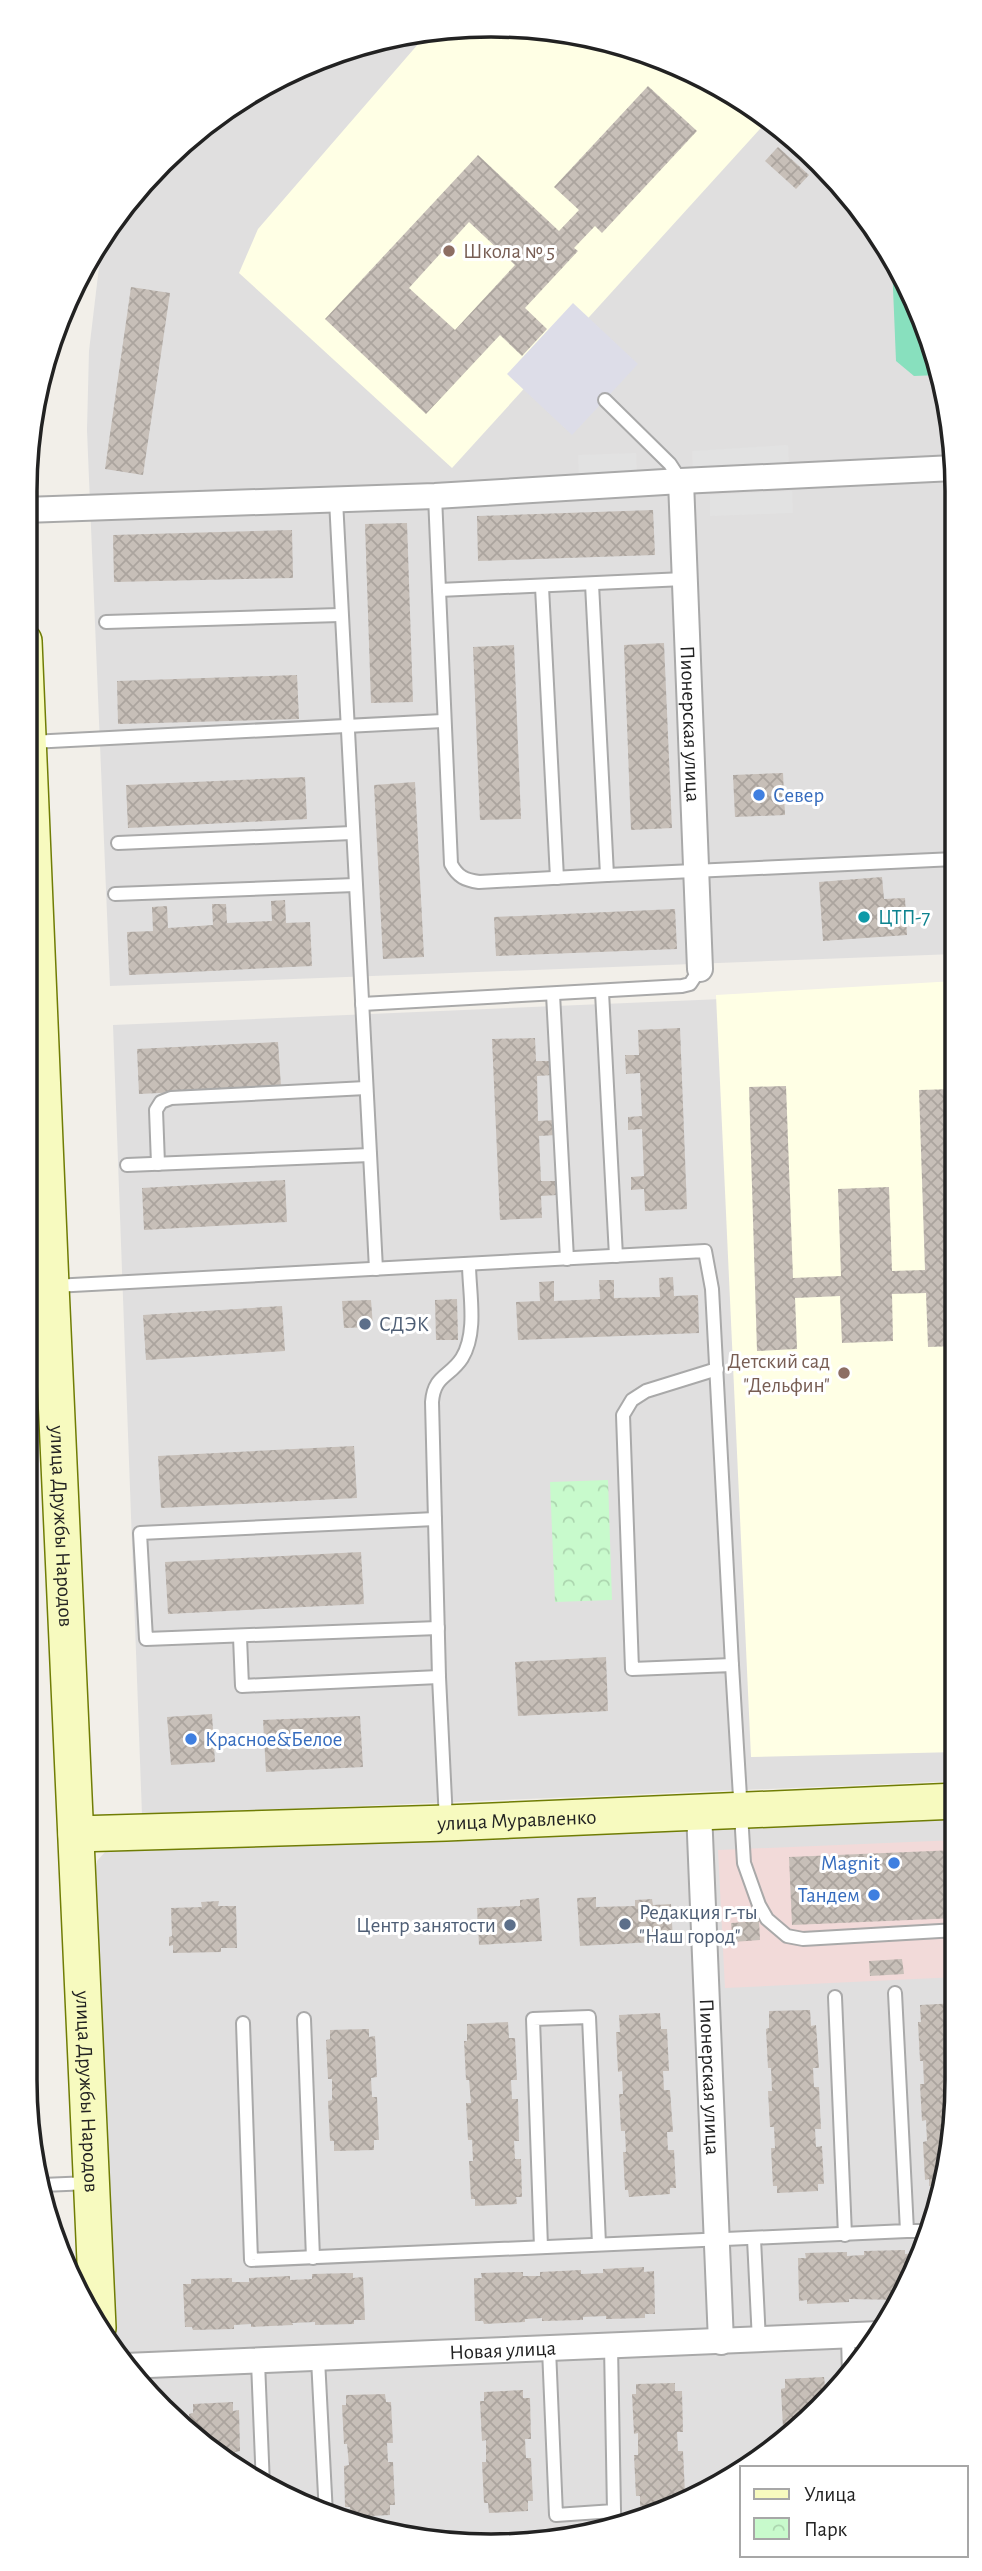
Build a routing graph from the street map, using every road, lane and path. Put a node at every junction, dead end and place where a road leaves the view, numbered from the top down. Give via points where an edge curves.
1 (605, 400) dead end
2 (944, 468) edge
3 (681, 481) junction
4 (435, 496) junction
5 (336, 500) junction
6 (37, 510) edge
7 (684, 579) junction
8 (592, 584) junction
9 (542, 587) junction
10 (439, 590) junction
11 (340, 615) junction
12 (106, 622) dead end
13 (443, 721) junction
14 (346, 726) junction
15 (37, 742) edge
16 (352, 833) junction
17 (118, 843) dead end
18 (945, 859) edge
19 (696, 870) junction
20 (607, 875) junction
21 (557, 878) junction
22 (355, 885) junction
23 (115, 894) dead end
24 (700, 969) joint
25 (602, 992) junction
26 (552, 994) junction
27 (362, 1004) junction
28 (37, 1051) edge
29 (366, 1088) junction
30 (370, 1154) junction
31 (158, 1164) junction
32 (127, 1165) dead end
33 (616, 1256) junction
34 (567, 1259) junction
35 (468, 1264) junction
36 (376, 1269) junction
37 (51, 1286) junction
38 (717, 1370) junction
39 (40, 1381) edge
40 (435, 1518) junction
41 (438, 1628) junction
42 (240, 1637) junction
43 (732, 1665) junction
44 (439, 1677) junction
45 (945, 1801) edge
46 (740, 1809) junction
47 (699, 1811) junction
48 (446, 1823) junction
49 (76, 1834) junction
50 (945, 1931) edge
51 (895, 1993) dead end
52 (835, 1997) dead end
53 (304, 2019) dead end
54 (243, 2023) dead end
55 (92, 2183) junction
56 (49, 2185) edge
57 (907, 2231) junction
58 (919, 2231) edge
59 (845, 2235) junction
60 (754, 2239) junction
61 (718, 2240) junction
62 (598, 2245) junction
63 (541, 2247) junction
64 (313, 2258) junction
65 (97, 2305) edge
66 (867, 2335) edge
67 (848, 2336) junction
68 (759, 2340) junction
69 (721, 2342) junction
70 (611, 2346) junction
71 (549, 2349) junction
72 (318, 2359) junction
73 (849, 2360) edge
74 (258, 2361) junction
75 (138, 2366) edge
76 (262, 2472) edge
77 (325, 2503) edge
78 (614, 2511) junction
79 (614, 2517) edge

1 - 3 lane via 670,464
2 - 3 street
3 - 4 street
3 - 7 street, Пионерская улица
4 - 5 street
4 - 10 lane
5 - 6 street
5 - 11 lane
7 - 8 lane
7 - 19 street, Пионерская улица
8 - 9 lane
8 - 20 lane
9 - 10 lane
9 - 21 lane
10 - 13 lane
11 - 12 lane
11 - 14 lane
13 - 14 lane
13 - 21 lane via 451,864 456,874 479,882
14 - 15 lane
14 - 16 lane
16 - 17 lane
16 - 22 lane
18 - 19 lane
19 - 20 lane
19 - 24 street, Пионерская улица
20 - 21 lane
22 - 23 lane
22 - 27 lane
24 - 25 lane via 690,984
25 - 26 lane
25 - 33 lane
26 - 27 lane
26 - 34 lane
27 - 29 lane
28 - 37 street, улица Дружбы Народов
29 - 30 lane
29 - 31 lane via 171,1098 156,1110
30 - 31 lane
30 - 36 lane
31 - 32 lane
33 - 34 lane
33 - 38 lane via 705,1251
34 - 35 lane
35 - 36 lane
35 - 40 lane via 469,1342 433,1394
36 - 37 lane
37 - 39 street, улица Дружбы Народов
38 - 43 lane
38 - 43 lane via 646,1391 632,1400 623,1415 632,1669
39 - 49 street, улица Дружбы Народов
40 - 41 lane
40 - 42 lane via 140,1533 146,1639
41 - 42 lane
41 - 44 lane
42 - 44 lane via 242,1686
43 - 46 lane
44 - 48 lane
45 - 46 street, улица Муравленко
46 - 47 street, улица Муравленко
46 - 50 lane via 744,1863 759,1905 787,1936 803,1939
47 - 48 street, улица Муравленко
47 - 61 street, Пионерская улица
48 - 49 street, улица Муравленко
49 - 55 street, улица Дружбы Народов
51 - 57 lane
52 - 59 lane
53 - 64 lane
54 - 64 lane via 251,2260
55 - 56 lane
55 - 65 street, улица Дружбы Народов
57 - 58 lane
57 - 59 lane
59 - 60 lane
60 - 61 lane
60 - 68 lane
61 - 62 lane
61 - 69 street, Пионерская улица
62 - 63 lane
62 - 63 lane via 589,2017 533,2019
63 - 64 lane
66 - 67 street, Новая улица
67 - 68 street, Новая улица
67 - 73 lane
68 - 69 street, Новая улица
69 - 70 street, Новая улица
70 - 71 street, Новая улица
70 - 78 lane
71 - 72 street, Новая улица
71 - 78 lane via 556,2515
72 - 74 street, Новая улица
72 - 77 lane
74 - 75 street, Новая улица
74 - 76 lane
78 - 79 lane

